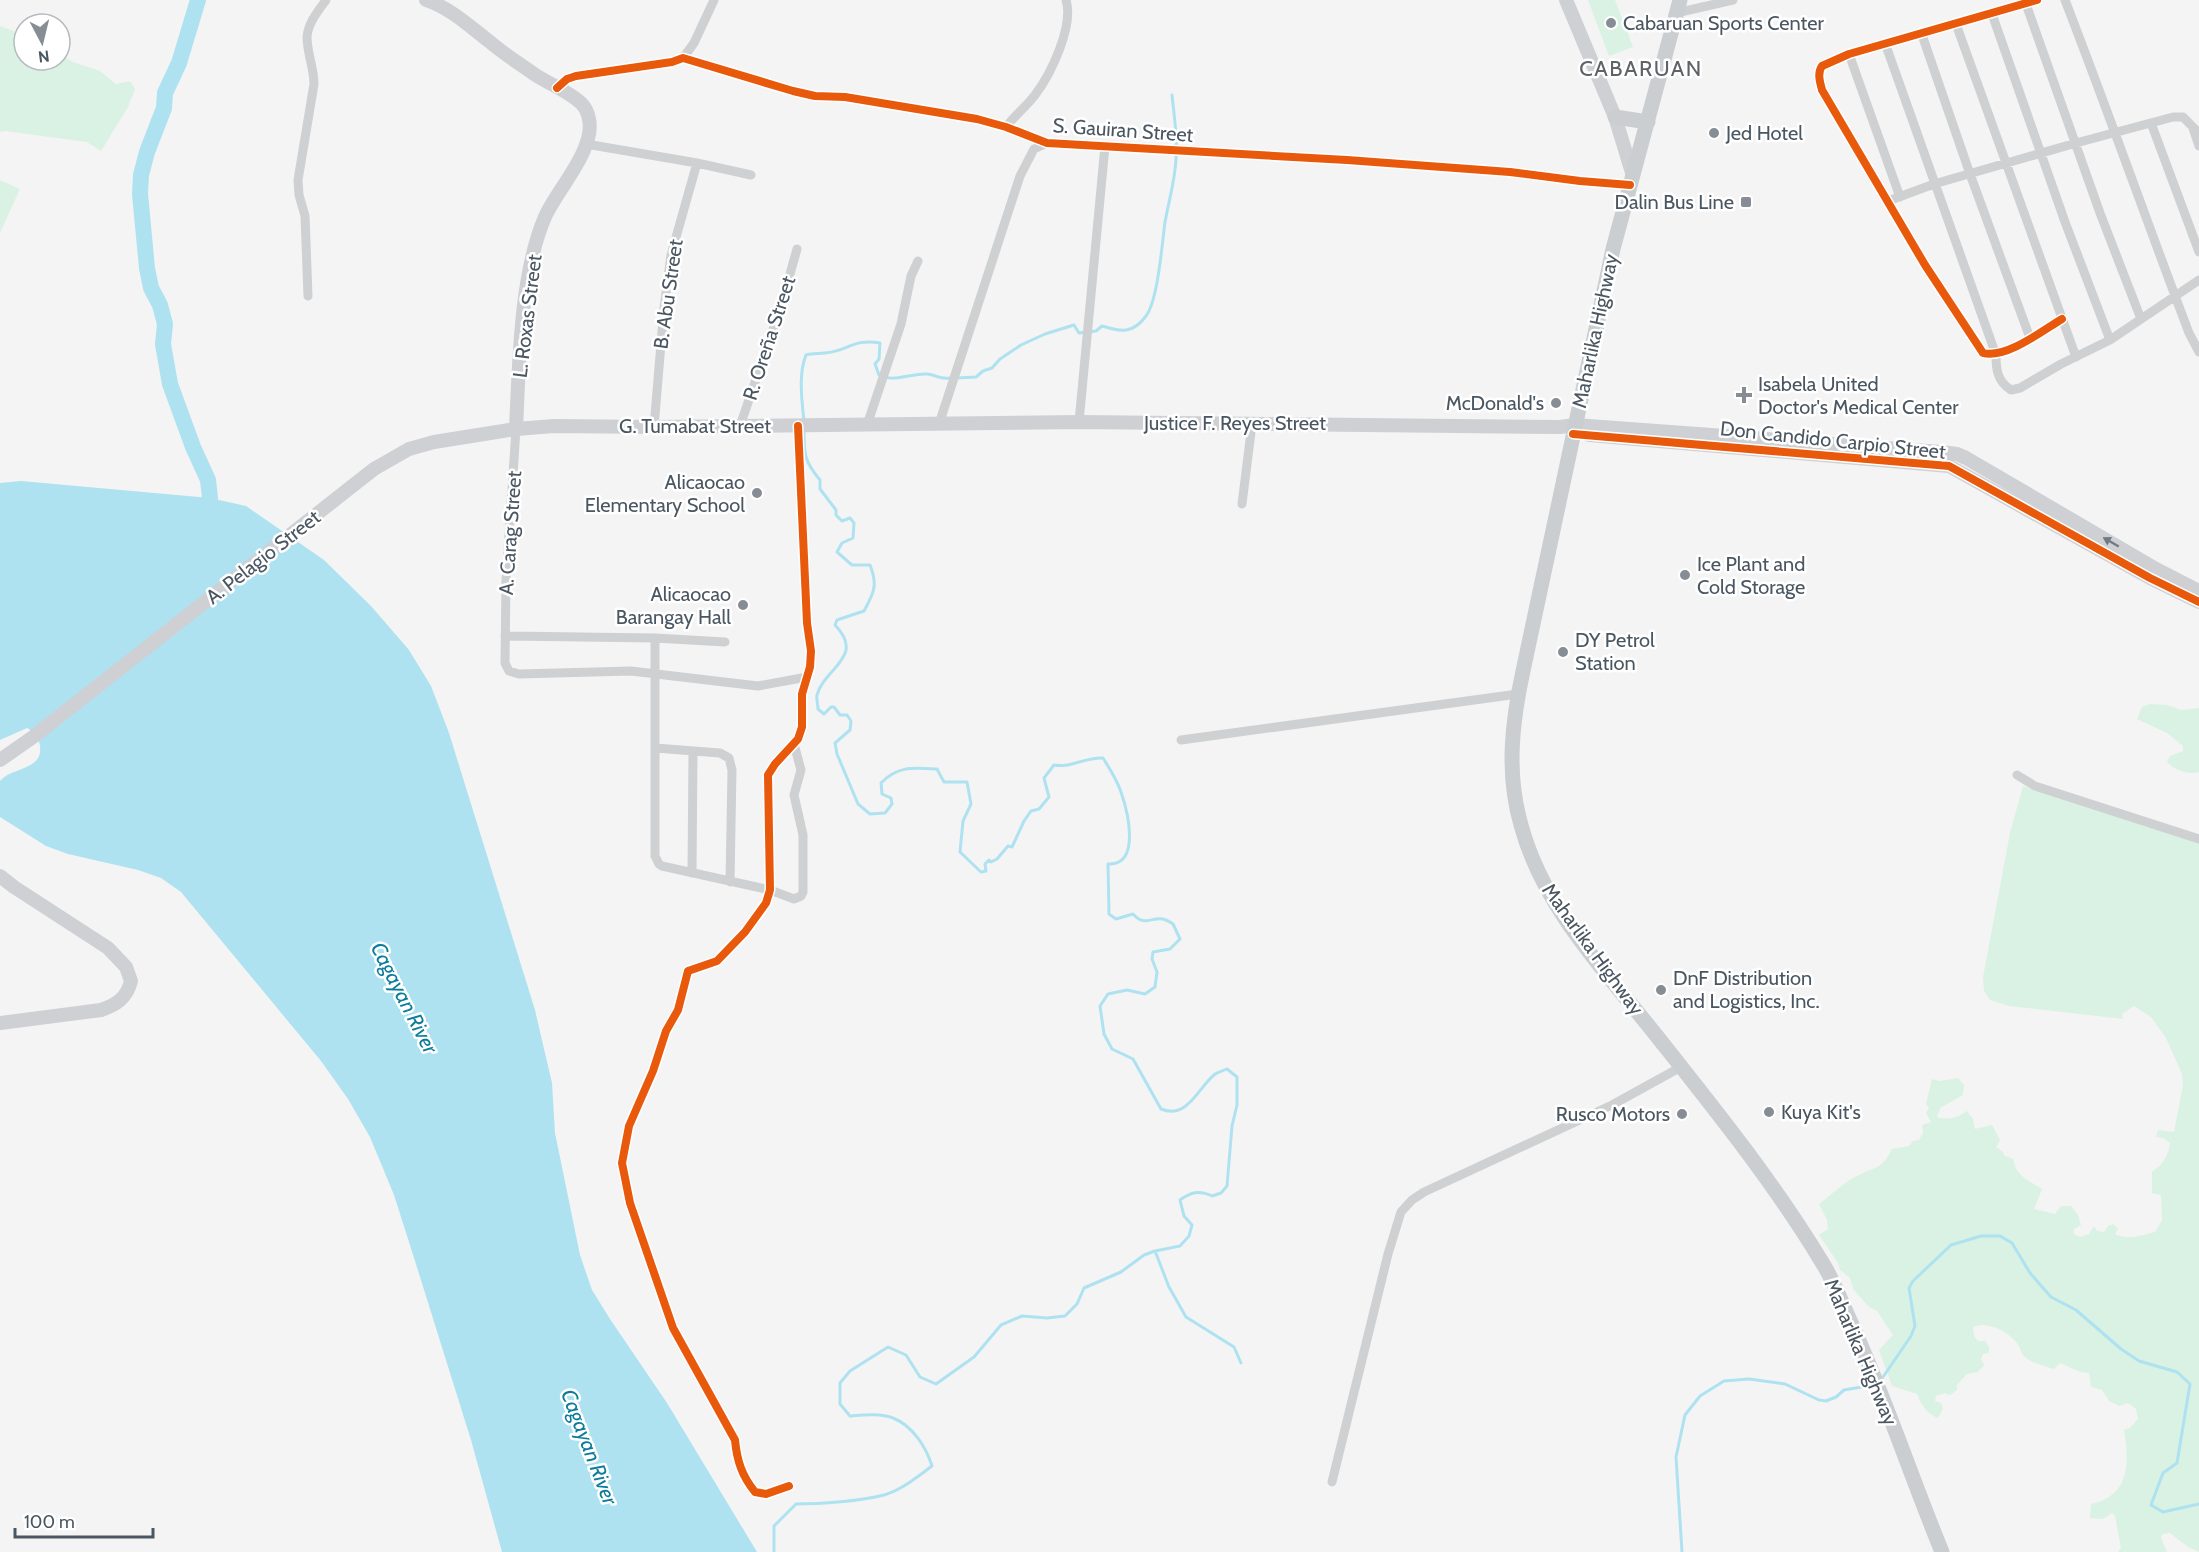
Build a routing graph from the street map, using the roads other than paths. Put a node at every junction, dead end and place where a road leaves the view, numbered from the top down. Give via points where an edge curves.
1 (326, 0) edge
2 (426, 0) edge
3 (714, 0) edge
4 (1066, 0) edge
5 (1566, 0) edge
6 (1733, 0) edge
7 (2037, 0) edge
8 (2065, 0) edge
9 (2026, 4) junction
10 (1678, 7) edge
11 (1992, 14) junction
12 (1956, 24) junction
13 (1922, 35) junction
14 (1885, 43) junction
15 (1849, 54) junction
16 (683, 58) junction
17 (557, 88) junction
18 (1615, 117) junction
19 (1648, 122) junction
20 (2151, 123) junction
21 (1006, 127) junction
22 (2196, 130) edge
23 (2115, 132) junction
24 (1047, 143) junction
25 (2076, 143) junction
26 (586, 144) junction
27 (1105, 146) junction
28 (2199, 146) edge
29 (2041, 154) junction
30 (697, 163) junction
31 (2007, 164) junction
32 (1970, 174) junction
33 (751, 176) dead end
34 (1632, 180) junction
35 (1934, 184) junction
36 (1900, 196) junction
37 (1888, 201) junction
38 (797, 249) dead end
39 (2199, 252) edge
40 (918, 261) dead end
41 (2199, 280) edge
42 (308, 296) dead end
43 (2175, 297) junction
44 (2062, 319) junction
45 (2141, 319) junction
46 (2030, 338) junction
47 (2110, 340) junction
48 (2199, 352) edge
49 (1996, 355) junction
50 (2076, 357) junction
51 (1079, 422) junction
52 (910, 424) joint
53 (939, 424) junction
54 (1252, 424) junction
55 (867, 425) junction
56 (740, 426) junction
57 (802, 426) junction
58 (654, 428) junction
59 (516, 429) junction
60 (1570, 429) junction
61 (1242, 504) dead end
62 (2199, 591) edge
63 (2199, 602) edge
64 (505, 636) junction
65 (655, 638) junction
66 (725, 642) dead end
67 (655, 674) junction
68 (807, 677) junction
69 (1518, 694) junction
70 (1181, 740) dead end
71 (794, 744) junction
72 (655, 748) junction
73 (693, 752) junction
74 (0, 760) edge
75 (2017, 775) dead end
76 (2199, 838) edge
77 (692, 873) junction
78 (0, 876) edge
79 (730, 882) junction
80 (770, 890) junction
81 (0, 1023) edge
82 (1681, 1067) junction
83 (1332, 1482) dead end
84 (789, 1486) dead end
85 (1942, 1552) edge

1 - 42 street via 312,20 307,38 314,84 298,180 305,216
2 - 17 main road via 457,15
3 - 16 street
4 - 21 street via 1065,37 1039,90
5 - 18 main road
6 - 10 street
7 - 9 street
8 - 23 street
9 - 11 street
9 - 25 street
10 - 19 main road, Maharlika Highway
11 - 12 street
11 - 29 street
12 - 13 street
12 - 31 street
13 - 14 street
13 - 32 street
14 - 15 street
14 - 35 street
15 - 36 street
15 - 37 street via 1822,66 1822,90
16 - 17 street, S. Gauiran Street via 576,76
16 - 21 street, S. Gauiran Street via 815,96 845,97
17 - 26 main road via 583,105 588,113
18 - 19 main road
18 - 34 main road
19 - 34 main road, Maharlika Highway
20 - 22 street via 2180,116
20 - 23 street
20 - 39 street
21 - 24 street, S. Gauiran Street
22 - 28 street
23 - 25 street
23 - 43 street
24 - 27 street, S. Gauiran Street
24 - 53 street via 1034,149 1020,176
25 - 29 street
25 - 45 street
26 - 30 street
26 - 59 main road, L. Roxas Street via 544,218 533,256 519,360
27 - 34 street, S. Gauiran Street via 1347,160 1580,181
27 - 51 street
29 - 31 street
29 - 47 street
30 - 33 street
30 - 58 street, B. Abu Street via 669,264
31 - 32 street
31 - 44 street
32 - 35 street
32 - 46 street
34 - 60 main road, Maharlika Highway
35 - 36 street
35 - 49 street
36 - 37 street
37 - 49 street via 1977,346 1983,353
38 - 56 street, R. Oreña Street
40 - 55 street
41 - 43 street
43 - 45 street
43 - 48 street
44 - 46 street
44 - 50 street
45 - 47 street
46 - 49 street
47 - 50 street
49 - 50 street via 1997,373 2011,390
51 - 53 main road, Justice F. Reyes Street
51 - 54 main road, Justice F. Reyes Street
52 - 53 main road, Justice F. Reyes Street
52 - 55 main road, G. Tumabat Street
54 - 60 main road, Justice F. Reyes Street
54 - 61 street
55 - 57 main road, G. Tumabat Street
56 - 57 main road, G. Tumabat Street
56 - 58 main road, G. Tumabat Street
57 - 68 street via 811,651
58 - 59 main road, G. Tumabat Street
59 - 64 street, A. Carag Street
59 - 74 main road, A. Pelagio Street via 409,449 374,470
62 -> 60 main road, Don Candido Carpio Street via 1957,454 1627,427
60 - 63 main road, Don Candido Carpio Street via 1949,466
60 - 69 main road, Maharlika Highway
64 - 65 street
64 - 67 street, A. Carag Street via 505,663 514,674
65 - 66 street
65 - 67 street
67 - 68 street via 758,686
67 - 72 street
68 - 71 street via 800,702 802,727
69 - 70 street
69 - 82 main road, Maharlika Highway via 1512,776 1520,825 1534,861 1556,904
71 - 80 street via 768,775
71 - 80 street via 801,770 794,795 802,835 803,892 794,898
72 - 73 street
72 - 77 street via 655,856 662,866
73 - 77 street
73 - 79 street via 725,755 731,764
75 - 76 street via 2035,786
77 - 79 street
78 - 81 main road via 108,948 126,967 131,981 126,995 101,1010
79 - 80 street
80 - 84 street via 766,903 745,932 717,961 688,971 678,1010 629,1126 622,1163 630,1203 673,1328 735,1440 744,1478 755,1492 766,1494
82 - 83 street via 1612,1105 1424,1192 1406,1205 1388,1254
82 - 85 main road, Maharlika Highway via 1822,1261 1864,1350

